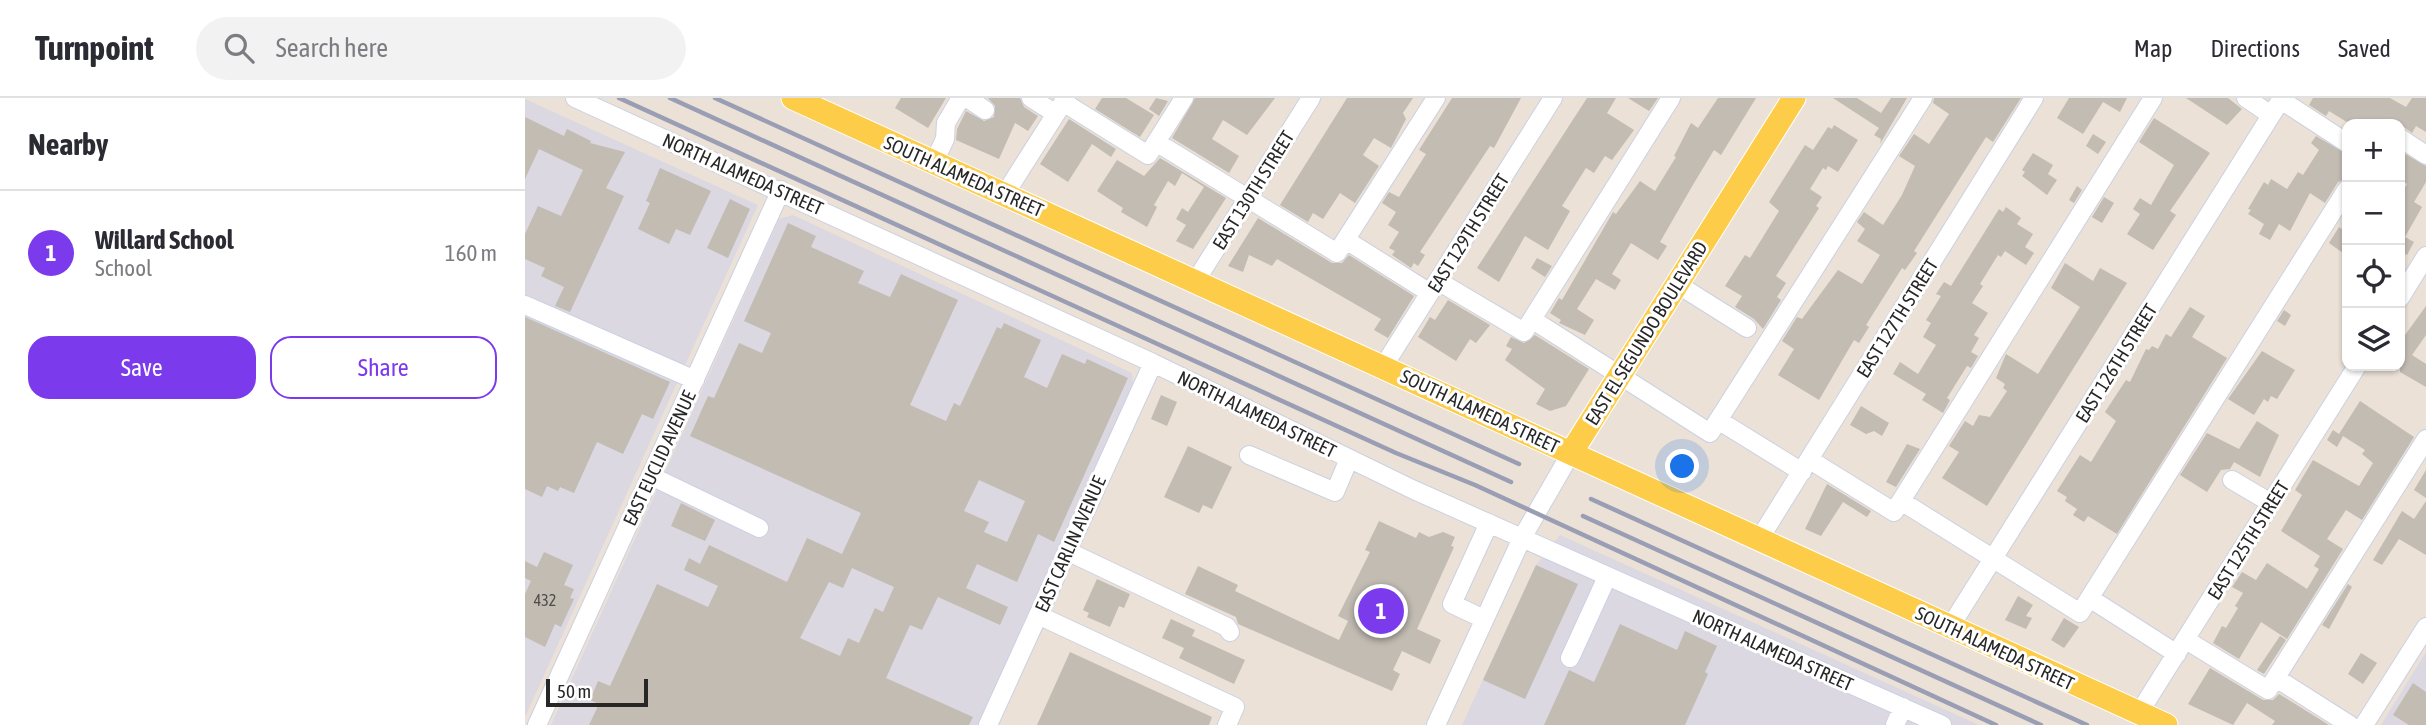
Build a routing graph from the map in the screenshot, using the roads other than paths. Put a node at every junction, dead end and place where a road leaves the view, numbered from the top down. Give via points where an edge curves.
1 (575, 98) edge
2 (793, 98) edge
3 (1031, 98) edge
4 (1184, 98) edge
5 (1311, 98) edge
6 (1436, 98) edge
7 (1553, 98) edge
8 (1671, 98) edge
9 (1794, 98) edge
10 (1923, 98) edge
11 (2034, 98) edge
12 (2153, 98) edge
13 (2246, 98) edge
14 (826, 105) edge
15 (1062, 105) edge
16 (2278, 105) edge
17 (985, 110) dead end
18 (2342, 140) edge
19 (2405, 141) edge
20 (1157, 142) junction
21 (2426, 155) edge
22 (933, 162) junction
23 (781, 190) junction
24 (1005, 194) junction
25 (2342, 197) edge
26 (1247, 199) junction
27 (1346, 240) junction
28 (2426, 256) edge
29 (1195, 282) junction
30 (1677, 285) junction
31 (1434, 287) junction
32 (2405, 290) edge
33 (525, 306) edge
34 (1533, 320) junction
35 (1748, 328) dead end
36 (1153, 363) junction
37 (1383, 367) junction
38 (2354, 371) edge
39 (1620, 376) junction
40 (695, 380) junction
41 (1719, 420) junction
42 (2426, 439) edge
43 (1571, 453) junction
44 (1249, 455) dead end
45 (1349, 458) junction
46 (1806, 466) junction
47 (651, 476) junction
48 (2232, 480) dead end
49 (1901, 501) junction
50 (2271, 503) junction
51 (1489, 523) junction
52 (759, 527) dead end
53 (1522, 538) junction
54 (1761, 538) junction
55 (1067, 551) junction
56 (1993, 559) junction
57 (1607, 577) junction
58 (2091, 599) junction
59 (1038, 615) junction
60 (1484, 619) junction
61 (1950, 627) junction
62 (2426, 627) edge
63 (1230, 632) dead end
64 (2181, 647) junction
65 (1570, 658) dead end
66 (2276, 678) junction
67 (1903, 707) junction
68 (2140, 713) junction
69 (537, 725) edge
70 (988, 725) edge
71 (1227, 725) edge
72 (1436, 725) edge
73 (1895, 725) edge
74 (1942, 725) edge
75 (2166, 725) edge
76 (2350, 725) edge
77 (2364, 725) edge

1 - 23 street, NORTH ALAMEDA STREET
2 - 14 main road, SOUTH ALAMEDA STREET
3 - 15 street
4 - 20 street
5 - 26 street, EAST 130TH STREET
6 - 27 street
7 - 31 street, EAST 129TH STREET
8 - 34 street
9 - 30 main road, EAST EL SEGUNDO BOULEVARD
10 - 41 street
11 - 46 street, EAST 127TH STREET
12 - 49 street
13 - 16 street
14 - 22 main road, SOUTH ALAMEDA STREET
15 - 20 street via 1149,155
15 - 24 street
16 - 18 street
16 - 56 street, EAST 126TH STREET
17 - 22 street via 967,98 959,101
19 - 21 street
20 - 26 street
22 - 24 main road, SOUTH ALAMEDA STREET
23 - 36 street, NORTH ALAMEDA STREET
23 - 40 street, EAST EUCLID AVENUE
24 - 29 main road, SOUTH ALAMEDA STREET
25 - 58 street
26 - 27 street via 1337,253
26 - 29 street, EAST 130TH STREET
27 - 31 street
28 - 32 street
29 - 37 main road, SOUTH ALAMEDA STREET
30 - 35 street
30 - 39 main road, EAST EL SEGUNDO BOULEVARD
31 - 34 street via 1524,332
31 - 37 street, EAST 129TH STREET
33 - 40 street
34 - 39 street
36 - 45 street, NORTH ALAMEDA STREET
36 - 55 street, EAST CARLIN AVENUE
37 - 43 main road, SOUTH ALAMEDA STREET
38 - 50 street, EAST 125TH STREET
39 - 41 street via 1710,433
39 - 43 main road, EAST EL SEGUNDO BOULEVARD
40 - 47 street, EAST EUCLID AVENUE
41 - 46 street
42 - 66 street
43 - 53 street, EAST EL SEGUNDO BOULEVARD
43 - 54 main road, SOUTH ALAMEDA STREET
44 - 45 street via 1335,492
45 - 51 street, NORTH ALAMEDA STREET
46 - 49 street via 1894,512
46 - 54 street, EAST 127TH STREET
47 - 52 street
47 - 69 street, EAST EUCLID AVENUE
48 - 50 street
49 - 56 street
50 - 64 street, EAST 125TH STREET
51 - 53 street, NORTH ALAMEDA STREET
51 - 60 street via 1452,604
53 - 57 street, NORTH ALAMEDA STREET
53 - 60 street, EAST EL SEGUNDO BOULEVARD
54 - 61 main road, SOUTH ALAMEDA STREET
55 - 59 street, EAST CARLIN AVENUE
55 - 63 street
56 - 58 street via 2080,613
56 - 61 street, EAST 126TH STREET
57 - 65 street
57 - 67 street, NORTH ALAMEDA STREET
58 - 64 street
59 - 70 street, EAST CARLIN AVENUE
59 - 71 street via 1235,708
60 - 72 street, EAST EL SEGUNDO BOULEVARD
61 - 68 main road, SOUTH ALAMEDA STREET
62 - 77 street
64 - 66 street via 2268,690
64 - 68 street, EAST 125TH STREET
66 - 76 street
67 - 73 street
67 - 74 street, NORTH ALAMEDA STREET
68 - 75 main road, SOUTH ALAMEDA STREET

